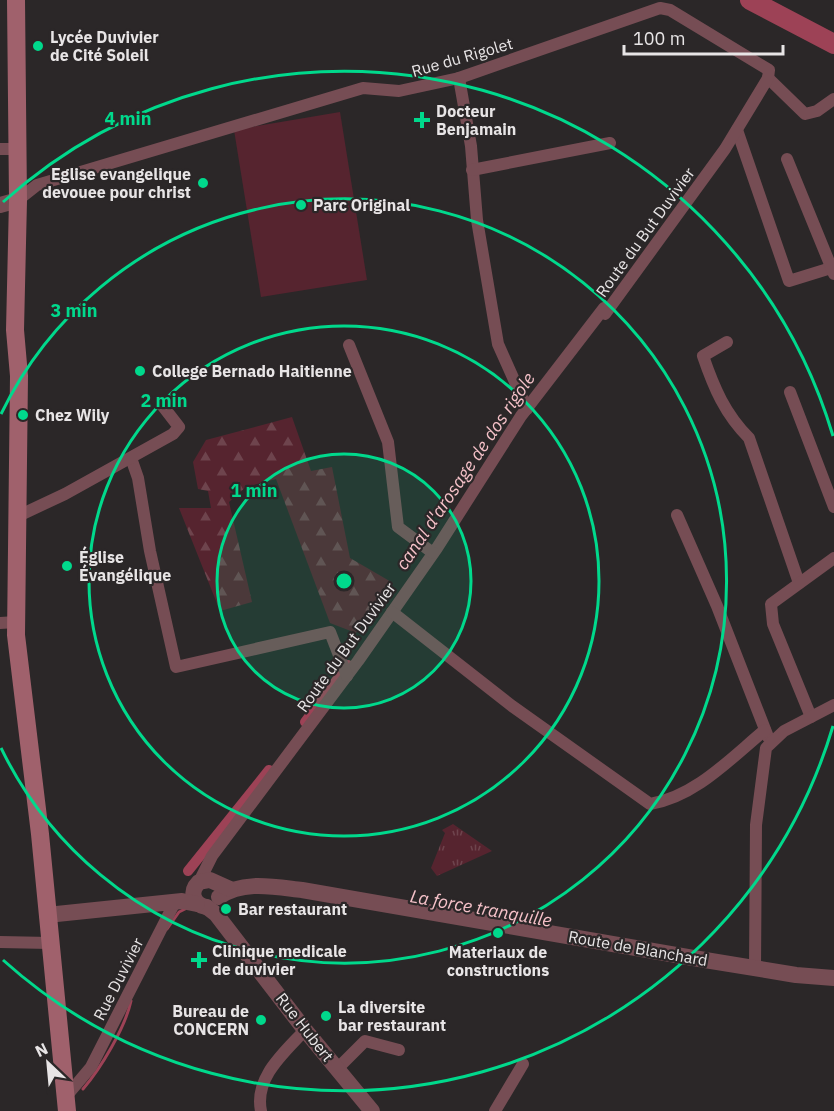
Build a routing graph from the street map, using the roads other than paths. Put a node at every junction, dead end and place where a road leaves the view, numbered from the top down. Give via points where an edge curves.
1 (14, 5) edge
2 (767, 72) junction
3 (459, 78) junction
4 (834, 99) edge
5 (737, 130) junction
6 (610, 143) dead end
7 (9, 149) edge
8 (787, 159) dead end
9 (472, 170) junction
10 (18, 200) junction
11 (0, 205) edge
12 (833, 272) edge
13 (727, 342) dead end
14 (349, 345) dead end
15 (790, 392) dead end
16 (162, 405) dead end
17 (527, 409) junction
18 (131, 458) junction
19 (834, 507) edge
20 (677, 515) dead end
21 (16, 518) junction
22 (434, 553) junction
23 (834, 558) edge
24 (799, 583) junction
25 (392, 612) junction
26 (8, 623) edge
27 (346, 676) junction
28 (834, 705) edge
29 (811, 717) junction
30 (765, 730) junction
31 (770, 744) junction
32 (207, 896) junction
33 (47, 915) junction
34 (0, 942) edge
35 (50, 943) junction
36 (755, 968) junction
37 (834, 978) edge
38 (305, 1030) junction
39 (399, 1050) dead end
40 (523, 1064) dead end
41 (337, 1069) junction
42 (64, 1107) edge
43 (261, 1111) edge
44 (372, 1111) edge
45 (495, 1111) edge

1 - 7 main road
2 - 3 street, Rue du Rigolet via 670,10 660,8
2 - 4 street, Rue du Rigolet via 805,114
2 - 5 street, Route du But Duvivier
3 - 9 street
3 - 10 street, Rue du Rigolet via 399,92 363,88 37,185
5 - 12 street via 789,281
5 - 17 street, Route du But Duvivier via 605,314 603,308
6 - 9 street
7 - 10 main road
8 - 12 street
9 - 17 street via 498,344
10 - 11 street
10 - 21 main road
13 - 24 street via 702,356 718,398 749,438
14 - 22 street via 388,442 398,527
15 - 19 street
16 - 18 street via 179,427
17 - 22 street, Route du But Duvivier
18 - 21 street
18 - 27 street via 176,667 330,632
20 - 30 street
21 - 26 main road
22 - 25 street, Route du But Duvivier
23 - 24 street
24 - 29 street via 771,604 773,624
25 - 27 street, Route du But Duvivier
25 - 30 street via 513,706 650,804 671,801 697,785
26 - 33 main road via 20,683
27 - 32 street, Route du But Duvivier via 212,856
28 - 29 street
29 - 31 street via 784,731
30 - 31 street
31 - 36 street via 766,748 756,825
32 - 33 street, Route de Blanchard
32 - 36 street, Route de Blanchard via 266,886 302,890
32 - 38 street, Rue Hubert
32 - 42 street, Rue Duvivier
33 - 35 main road
34 - 35 street
35 - 42 main road
36 - 37 street, Route de Blanchard
38 - 41 street, Rue Hubert
38 - 43 street via 270,1070 260,1096
39 - 41 street via 365,1041
40 - 45 street
41 - 44 street, Rue Hubert

